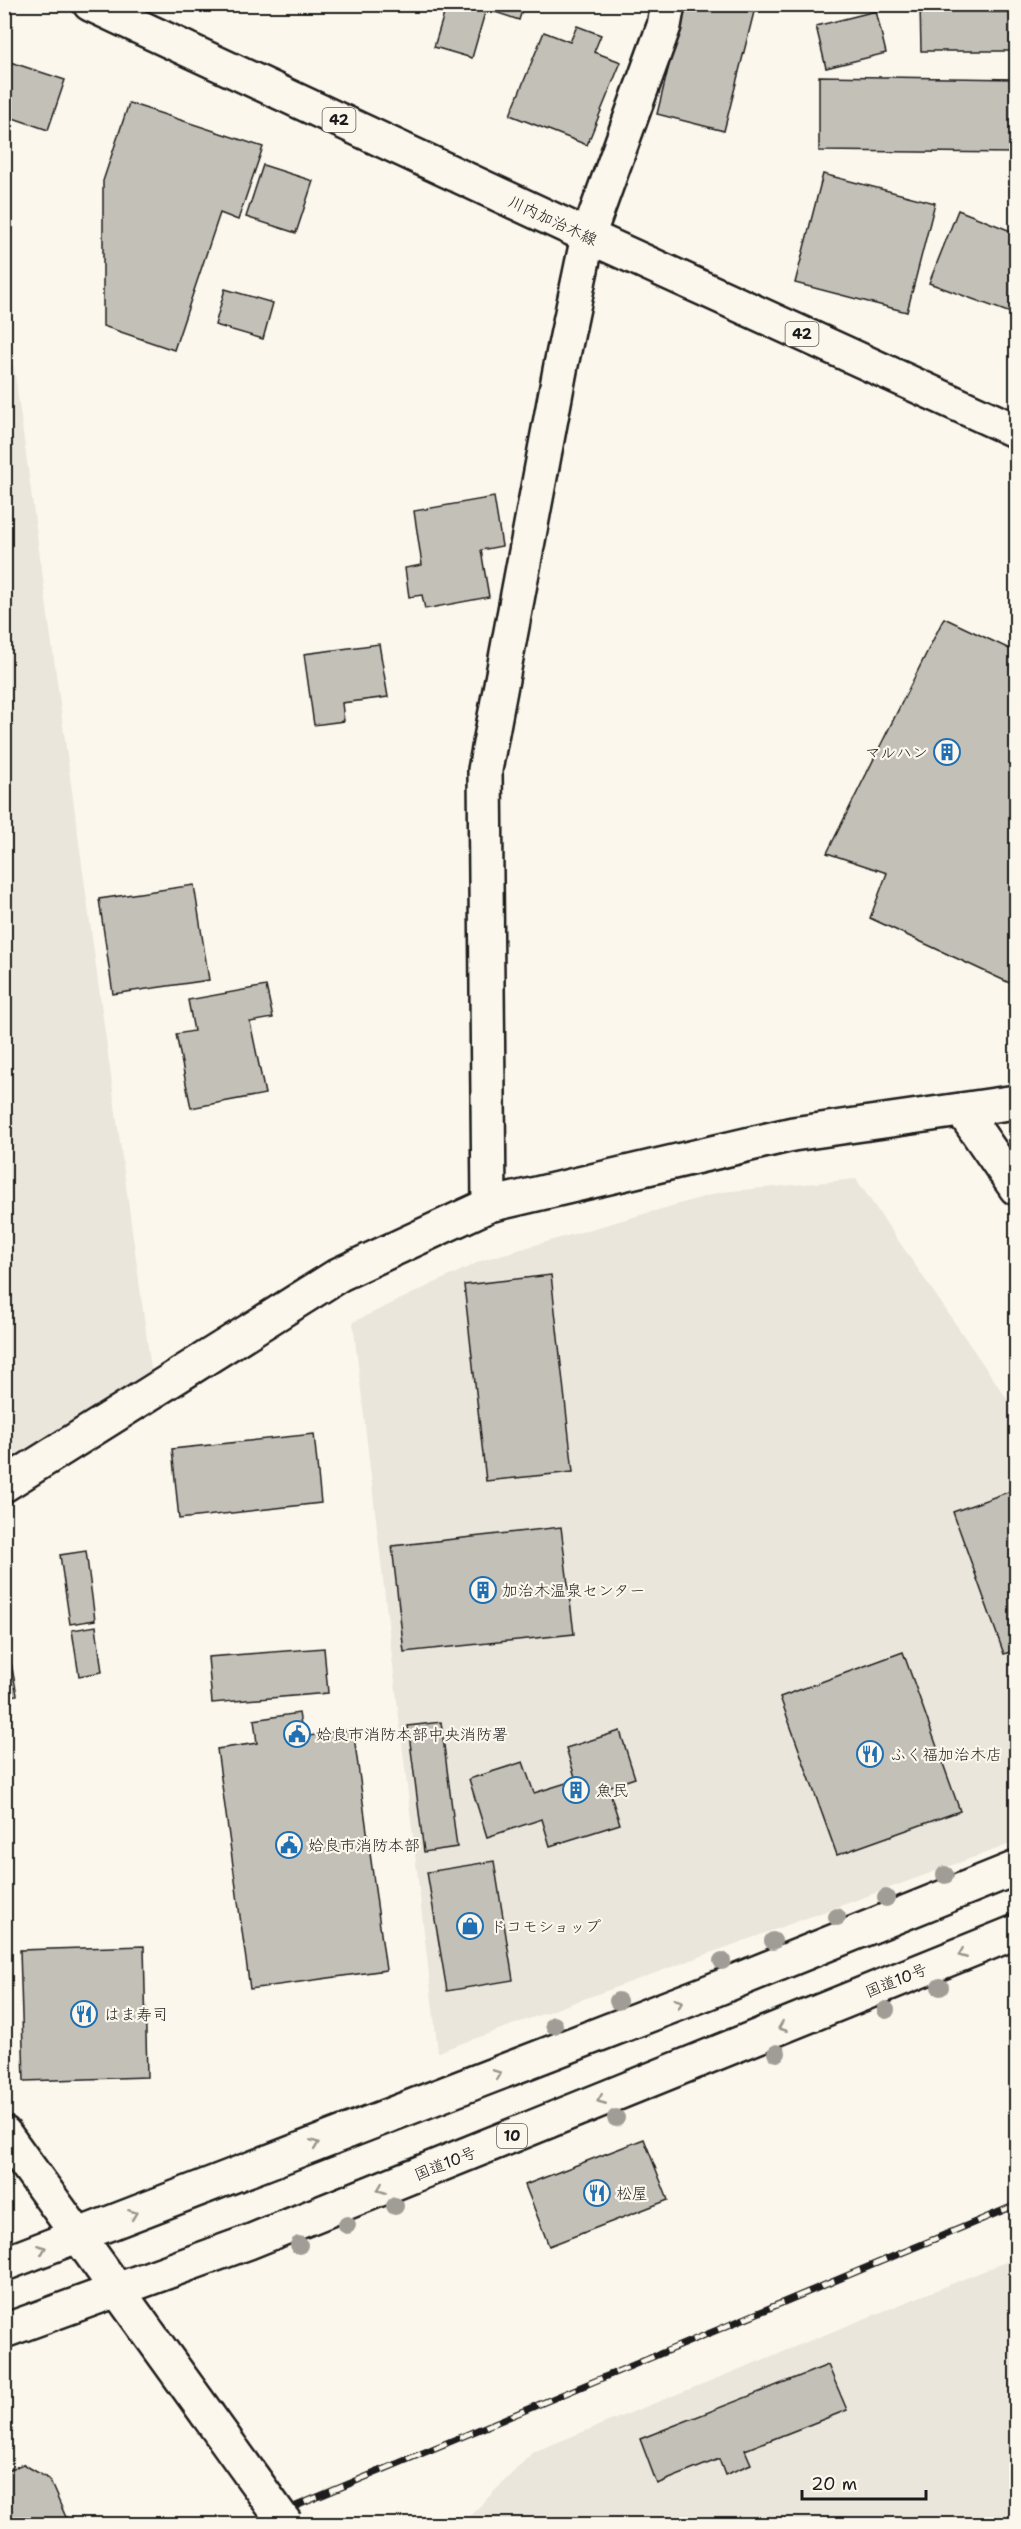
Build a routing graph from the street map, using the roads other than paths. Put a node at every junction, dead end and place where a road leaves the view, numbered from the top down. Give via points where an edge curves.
1 (90, 4) edge
2 (668, 4) edge
3 (588, 236) junction
4 (1017, 431) edge
5 (1017, 1102) edge
6 (962, 1110) junction
7 (1017, 1188) edge
8 (489, 1205) junction
9 (4, 1485) edge
10 (1017, 1868) edge
11 (1017, 1932) edge
12 (4, 2133) edge
13 (79, 2235) junction
14 (4, 2264) edge
15 (119, 2290) junction
16 (4, 2331) edge
17 (286, 2524) edge

1 - 3 main road, 川内加治木線 / 42
2 - 3 main road via 664,26
3 - 4 main road, 川内加治木線 / 42
3 - 8 main road via 485,770
5 - 6 main road
6 - 7 main road
6 - 8 main road via 793,1134
8 - 9 main road via 340,1274
13 -> 10 main road via 706,1993
11 -> 15 main road, 国道10号 / 10 via 249,2242
12 - 13 main road
14 -> 13 main road
13 - 15 main road
15 - 16 main road, 国道10号 / 10
15 - 17 main road, bridge

